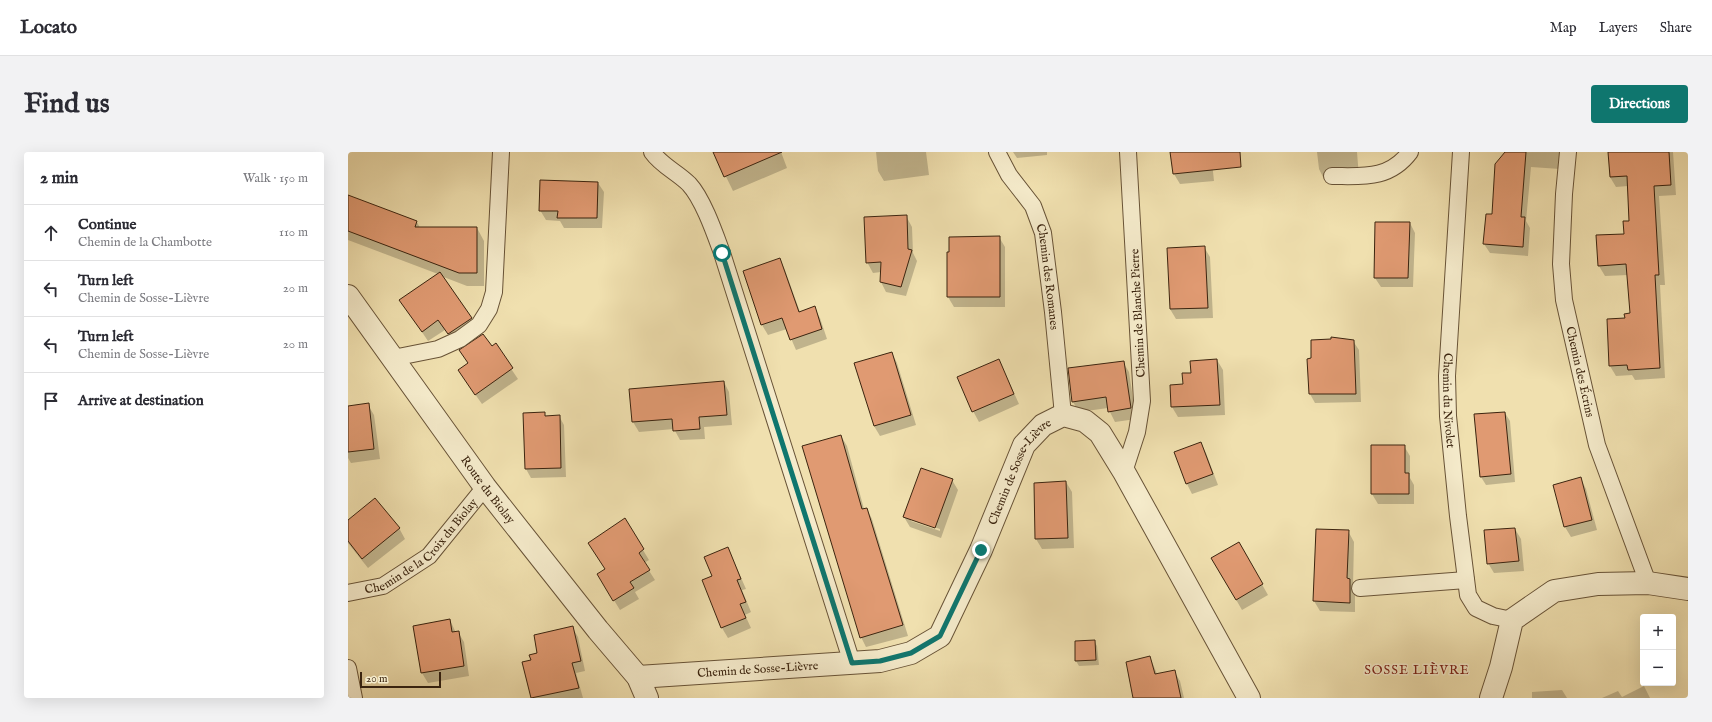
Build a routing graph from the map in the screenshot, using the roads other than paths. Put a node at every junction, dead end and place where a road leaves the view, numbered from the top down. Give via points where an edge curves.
1 (500, 152) edge
2 (652, 152) edge
3 (997, 152) edge
4 (1128, 152) edge
5 (1410, 152) edge
6 (1461, 152) edge
7 (1568, 152) edge
8 (1332, 176) dead end
9 (348, 296) edge
10 (393, 358) junction
11 (1063, 415) junction
12 (1124, 472) junction
13 (485, 487) junction
14 (1466, 580) junction
15 (1648, 583) junction
16 (1360, 588) dead end
17 (1688, 589) edge
18 (348, 592) edge
19 (1512, 620) junction
20 (852, 663) junction
21 (348, 668) edge
22 (638, 677) junction
23 (354, 698) edge
24 (647, 698) edge
25 (1248, 698) edge
26 (1491, 698) edge

1 - 10 lane via 494,292 489,309 479,325 460,339 438,349
2 - 20 lane via 658,161 690,185 708,215
3 - 11 lane, Chemin des Romanes via 1009,176 1033,206 1043,233
4 - 12 lane, Chemin de Blanche Pierre via 1142,401 1137,432
5 - 8 lane via 1395,168 1378,174
6 - 14 lane, Chemin du Nivolet via 1447,376 1448,416
7 - 15 lane, Chemin des Écrins via 1561,264 1564,300 1597,445
9 - 10 street, Route du Biolay
10 - 13 street, Route du Biolay
11 - 12 street, Chemin de Sosse-Lièvre via 1084,421 1100,433
11 - 20 street, Chemin de Sosse-Lièvre via 1043,425 1024,446 981,550 940,636 911,653 880,661
12 - 25 street, Chemin de Sosse-Lièvre
13 - 18 lane, Chemin de la Croix du Biolay via 429,556 383,586
13 - 22 street, Route du Biolay
14 - 16 lane
14 - 19 lane, Chemin du Nivolet via 1468,595 1476,608 1493,616
15 - 17 street
15 - 19 street via 1598,584 1554,591
19 - 26 street
20 - 22 street, Chemin de Sosse-Lièvre
21 - 23 lane
22 - 24 street, Route du Biolay

